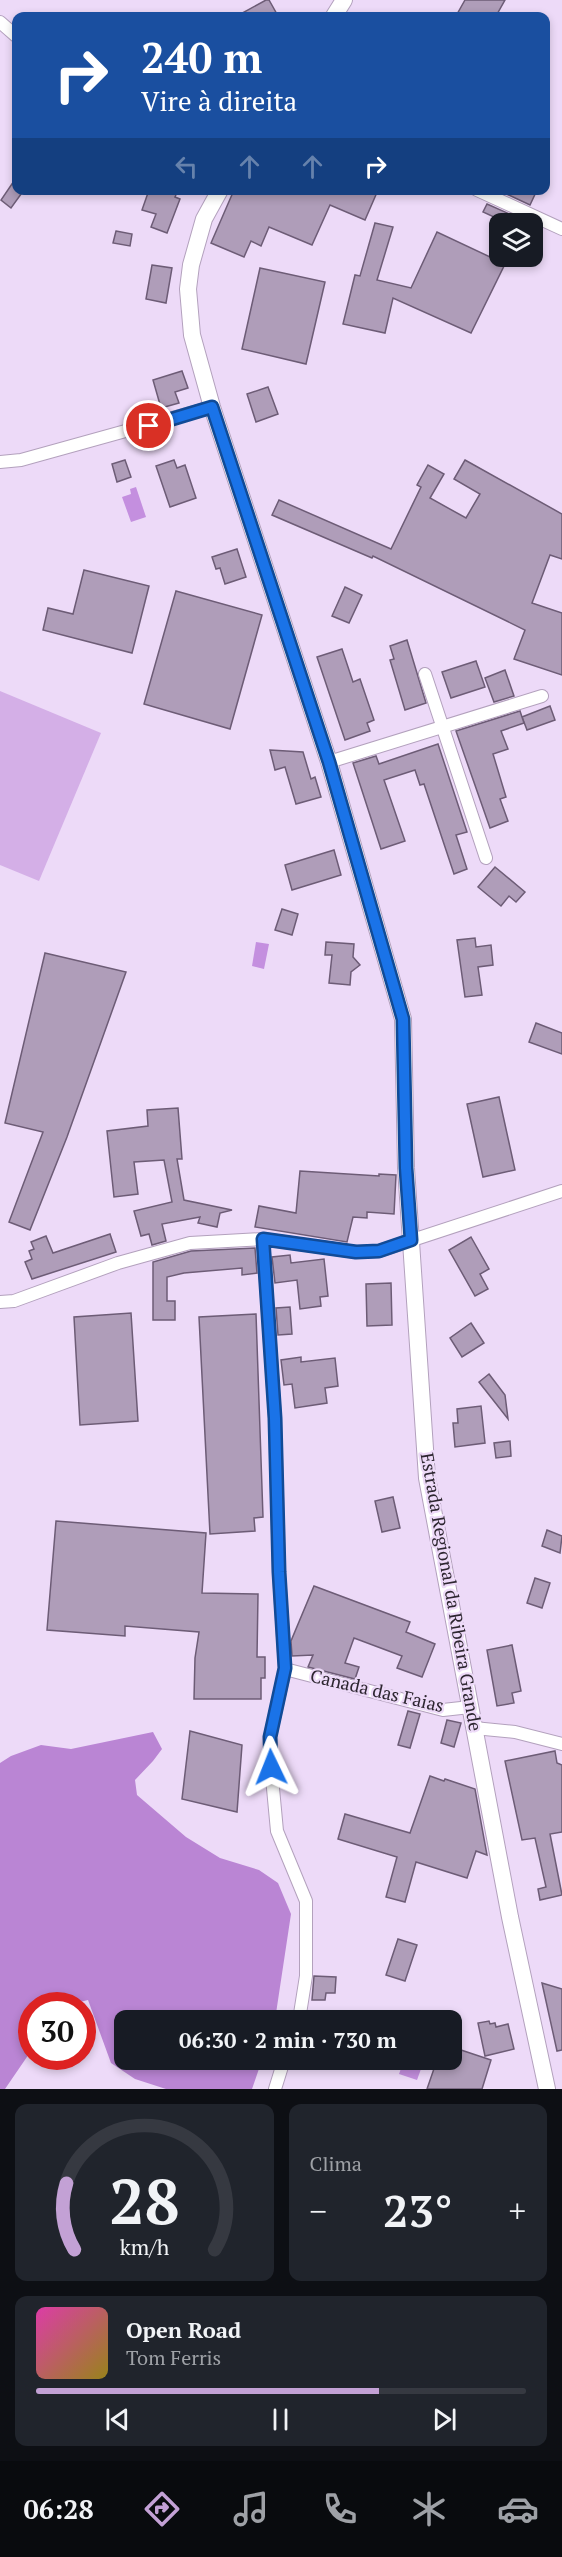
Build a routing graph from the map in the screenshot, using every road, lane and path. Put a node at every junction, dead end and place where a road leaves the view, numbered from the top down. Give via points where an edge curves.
1 (0, 22) edge
2 (12, 32) edge
3 (217, 195) edge
4 (488, 195) edge
5 (562, 229) edge
6 (212, 407) junction
7 (0, 462) edge
8 (425, 674) dead end
9 (542, 696) dead end
10 (443, 727) junction
11 (329, 762) junction
12 (486, 858) dead end
13 (562, 1191) edge
14 (263, 1239) junction
15 (411, 1240) junction
16 (0, 1302) edge
17 (285, 1668) junction
18 (470, 1707) junction
19 (474, 1728) junction
20 (562, 1744) edge
21 (301, 2010) edge
22 (281, 2070) edge
23 (275, 2089) edge
24 (547, 2089) edge

1 - 2 street
3 - 6 main road, Estrada Regional da Ribeira Grande via 195,246 188,289 192,335
4 - 5 street
6 - 7 street via 21,460
6 - 11 main road, Estrada Regional da Ribeira Grande
8 - 10 street
9 - 10 street
10 - 11 street
10 - 12 street
11 - 15 main road, Estrada Regional da Ribeira Grande via 403,1019
13 - 15 street
14 - 15 street via 356,1252 379,1251
14 - 16 street via 190,1243 118,1263 14,1301
14 - 17 street, Canada das Faias
15 - 18 main road, Estrada Regional da Ribeira Grande via 427,1478
17 - 18 street, Canada das Faias via 443,1710
17 - 21 street, Canada das Faias via 270,1737 271,1767 277,1831 306,1901 306,1976
18 - 19 main road, Estrada Regional da Ribeira Grande
19 - 20 street via 515,1732
19 - 24 main road, Estrada Regional da Ribeira Grande
22 - 23 street

